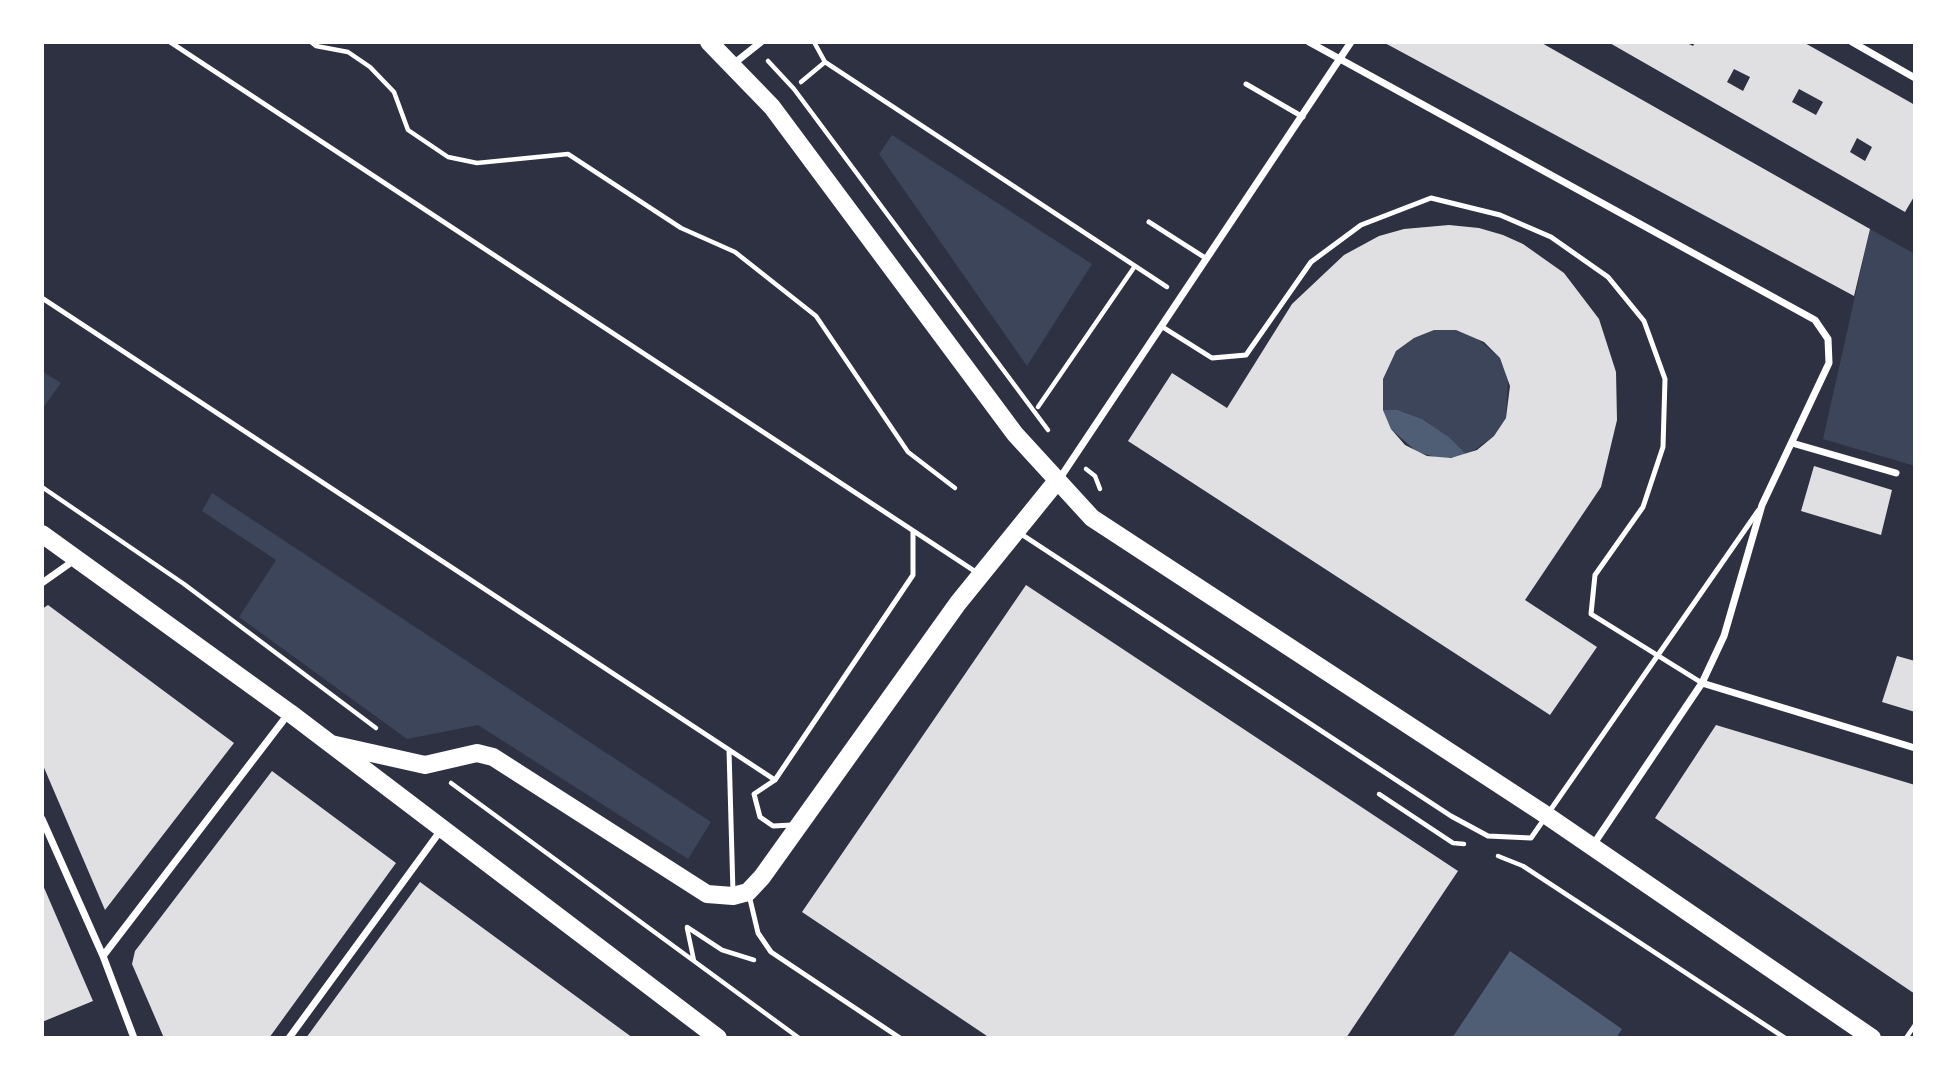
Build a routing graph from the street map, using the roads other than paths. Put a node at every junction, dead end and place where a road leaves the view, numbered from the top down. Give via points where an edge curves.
1 (170, 42) edge
2 (709, 42) edge
3 (1309, 42) edge
4 (1351, 42) edge
5 (1852, 42) edge
6 (758, 44) edge
7 (1339, 61) junction
8 (732, 66) junction
9 (1915, 78) edge
10 (1246, 84) dead end
11 (1303, 117) junction
12 (1149, 222) dead end
13 (1207, 259) junction
14 (42, 298) edge
15 (1161, 326) junction
16 (1792, 443) junction
17 (1896, 473) dead end
18 (1056, 482) junction
19 (1762, 505) junction
20 (913, 531) junction
21 (1018, 532) junction
22 (42, 534) edge
23 (76, 558) junction
24 (981, 575) junction
25 (42, 583) edge
26 (1659, 654) junction
27 (1702, 682) junction
28 (290, 713) junction
29 (331, 744) junction
30 (1915, 748) edge
31 (729, 750) junction
32 (775, 780) junction
33 (1546, 815) junction
34 (42, 819) edge
35 (799, 825) junction
36 (441, 830) junction
37 (1592, 847) junction
38 (740, 894) junction
39 (103, 956) junction
40 (133, 1038) edge
41 (289, 1038) edge
42 (718, 1038) edge
43 (900, 1038) edge
44 (1872, 1038) edge

1 - 20 lane
2 - 8 main road
3 - 7 street
4 - 7 street
5 - 9 street
6 - 8 street
7 - 11 street
7 - 16 street via 1815,320 1828,339 1829,363
8 - 18 main road via 772,107
10 - 11 lane
11 - 13 street
12 - 13 lane
13 - 15 street
14 - 31 lane
15 - 18 street
15 - 26 lane via 1212,358 1246,355 1311,262 1361,225 1431,198 1500,215 1551,237 1608,277 1644,321 1665,379 1663,447 1643,507 1595,575 1591,614
16 - 17 street
16 - 19 street
18 - 21 main road
18 - 33 main road via 1092,518
19 - 26 lane
19 - 27 street via 1724,636
20 - 24 lane
20 - 32 lane via 913,575
21 - 24 main road
21 - 33 lane via 1488,836 1531,838
22 - 23 main road
23 - 25 street
23 - 28 main road
24 - 35 main road
26 - 27 lane
26 - 33 lane
27 - 30 street
27 - 37 street
28 - 29 main road
28 - 39 street
29 - 36 main road
29 - 38 main road via 425,765 477,753 493,757 707,894
31 - 32 lane
31 - 38 lane
32 - 35 lane via 754,794 760,817 773,826
33 - 37 main road
34 - 39 street
35 - 38 main road via 762,877
36 - 41 street
36 - 42 main road
37 - 44 main road
38 - 43 lane via 771,952
39 - 40 street

